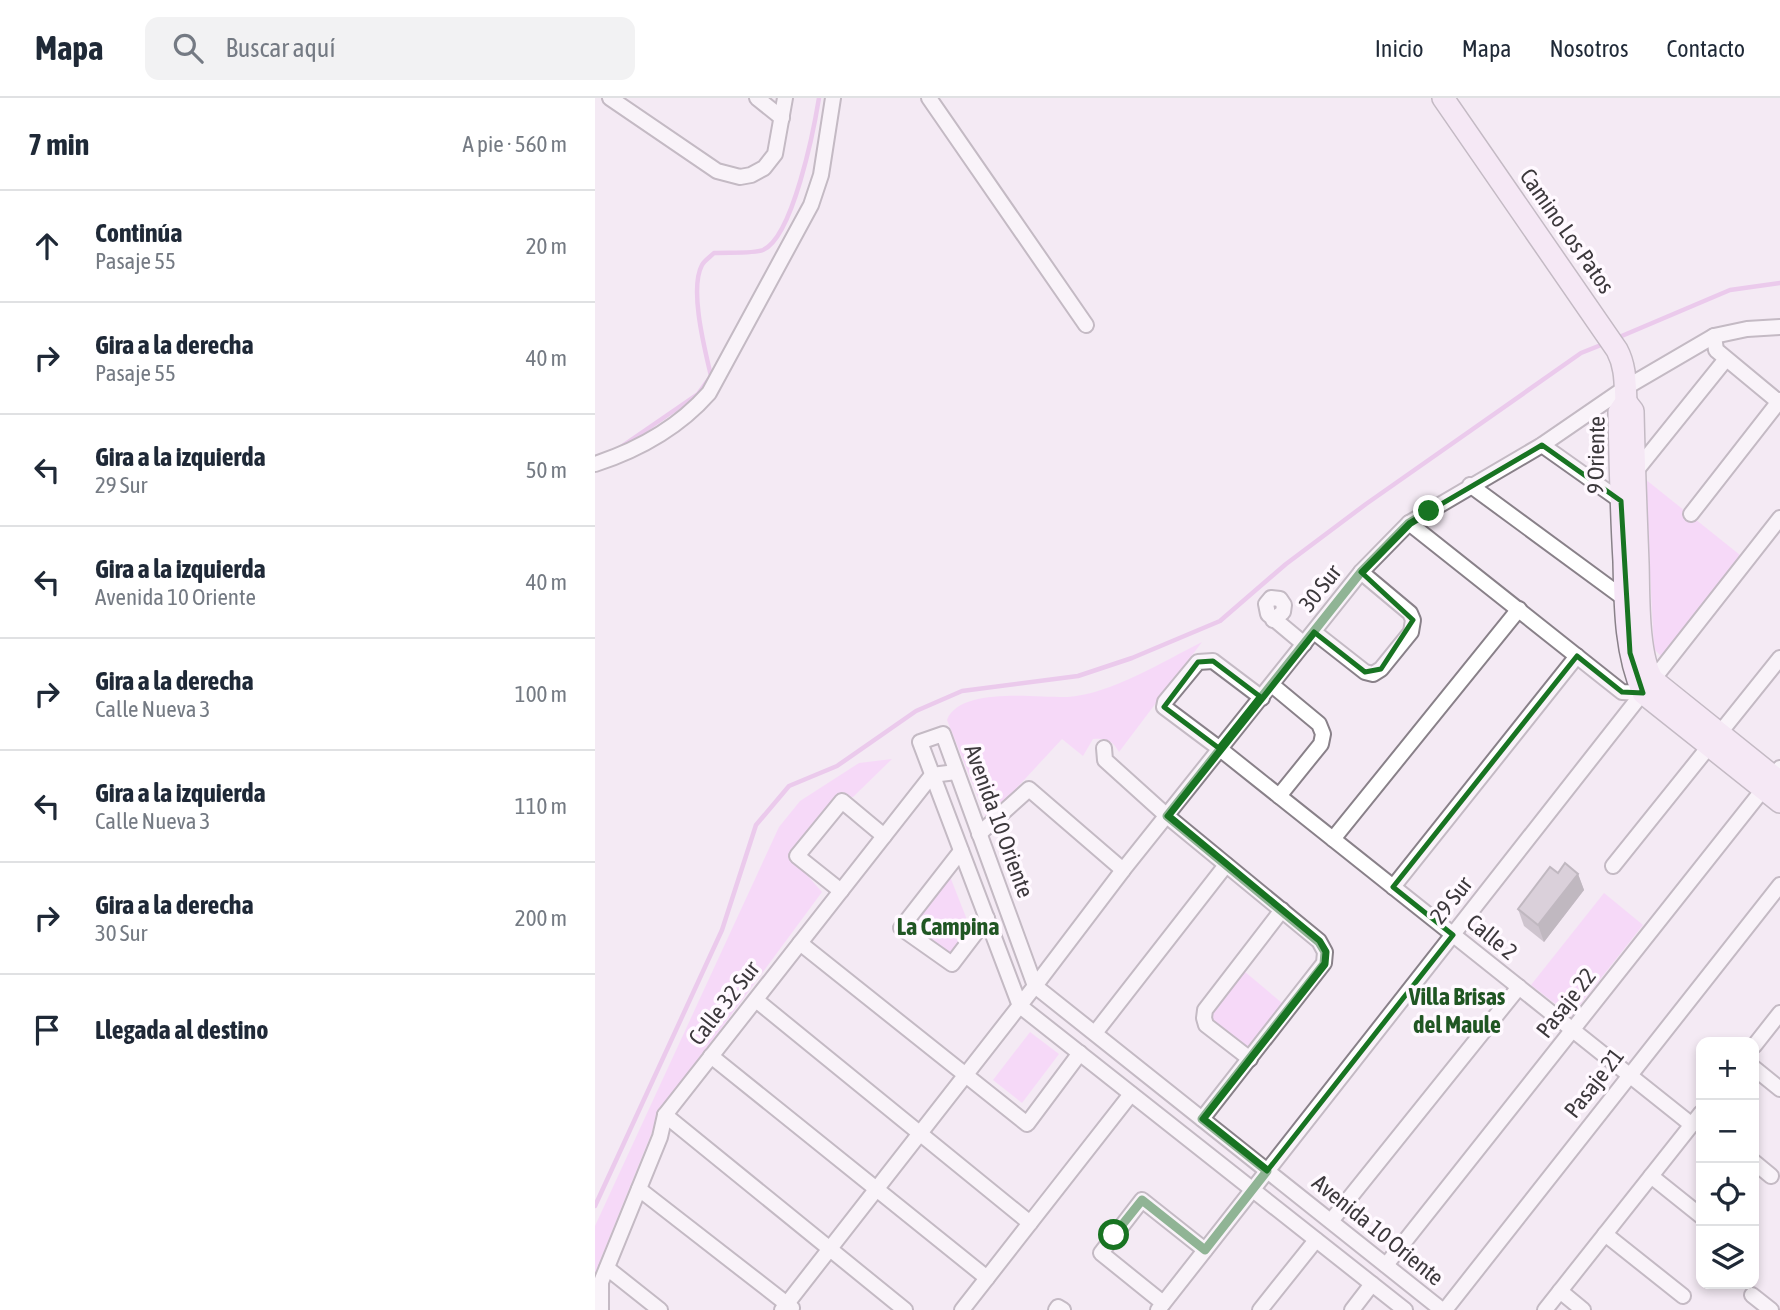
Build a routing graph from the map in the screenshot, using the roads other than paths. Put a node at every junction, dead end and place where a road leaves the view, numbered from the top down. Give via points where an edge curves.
1 (610, 98) edge
2 (757, 98) edge
3 (785, 98) edge
4 (833, 98) edge
5 (929, 98) edge
6 (1443, 98) edge
7 (782, 118) junction
8 (1086, 324) dead end
9 (1780, 327) edge
10 (1714, 337) junction
11 (1726, 359) junction
12 (1625, 395) junction
13 (1779, 402) edge
14 (1542, 445) junction
15 (595, 464) edge
16 (1635, 472) junction
17 (1470, 485) junction
18 (1621, 501) junction
19 (1691, 514) dead end
20 (1780, 518) edge
21 (1409, 523) junction
22 (1361, 572) junction
23 (1625, 599) junction
24 (1519, 609) junction
25 (1273, 620) dead end
26 (1309, 638) junction
27 (1577, 656) junction
28 (1780, 658) edge
29 (1272, 685) junction
30 (1648, 687) junction
31 (1262, 698) junction
32 (1714, 740) junction
33 (1104, 748) dead end
34 (1220, 750) junction
35 (956, 772) junction
36 (932, 775) junction
37 (1775, 784) edge
38 (1279, 796) junction
39 (1167, 816) junction
40 (979, 834) junction
41 (884, 835) junction
42 (1333, 839) junction
43 (961, 852) junction
44 (1226, 864) junction
45 (1613, 866) dead end
46 (1123, 870) junction
47 (1780, 885) edge
48 (1392, 887) junction
49 (841, 891) junction
50 (1282, 910) junction
51 (987, 918) junction
52 (1453, 935) junction
53 (800, 943) junction
54 (1035, 986) junction
55 (1519, 987) junction
56 (756, 1000) junction
57 (1020, 1006) junction
58 (1780, 1013) edge
59 (1573, 1031) junction
60 (1095, 1033) junction
61 (1759, 1040) edge
62 (1080, 1053) junction
63 (711, 1056) junction
64 (1250, 1059) junction
65 (1759, 1072) edge
66 (966, 1075) junction
67 (1630, 1076) junction
68 (1780, 1089) edge
69 (1131, 1094) junction
70 (665, 1115) junction
71 (1696, 1118) edge
72 (1202, 1119) junction
73 (1696, 1121) edge
74 (920, 1133) junction
75 (1759, 1167) edge
76 (1267, 1171) junction
77 (1651, 1176) junction
78 (1771, 1176) dead end
79 (639, 1189) junction
80 (877, 1189) junction
81 (1253, 1190) junction
82 (1696, 1212) edge
83 (1331, 1221) junction
84 (1030, 1223) junction
85 (1605, 1234) junction
86 (1316, 1240) junction
87 (829, 1250) junction
88 (1205, 1250) junction
89 (1386, 1265) junction
90 (607, 1268) junction
91 (987, 1278) junction
92 (1373, 1284) junction
93 (1560, 1291) junction
94 (1752, 1294) dead end
95 (1683, 1296) dead end
96 (1161, 1307) edge
97 (788, 1308) edge
98 (601, 1310) edge
99 (660, 1310) edge
100 (905, 1310) edge
101 (962, 1310) edge
102 (1056, 1310) edge
103 (1063, 1310) edge
104 (1260, 1310) edge
105 (1352, 1310) edge
106 (1405, 1310) edge
107 (1443, 1310) edge
108 (1545, 1310) edge
109 (1583, 1310) edge
110 (1771, 1310) edge

1 - 7 street via 717,172 740,177 764,168 775,154
2 - 7 street
3 - 7 street
4 - 15 street via 824,161 811,205 709,393 667,431
5 - 8 street
6 - 12 street, Camino Los Patos via 1613,345 1622,360
9 - 10 street, 30 Sur
10 - 11 street via 1716,350
10 - 12 street, 30 Sur
11 - 13 street
11 - 16 street
12 - 14 street, 30 Sur
12 - 16 street, 9 Oriente via 1633,411
12 - 18 street, 9 Oriente via 1619,411
13 - 19 street
14 - 17 street, 30 Sur
14 - 18 street
16 - 30 street, 9 Oriente
17 - 21 street, 30 Sur
17 - 23 street
18 - 23 street, 9 Oriente
20 - 30 street, 29 Sur
21 - 22 street, 30 Sur
21 - 24 street
22 - 26 street, 30 Sur
22 - 26 street via 1410,613 1411,632 1373,674
23 - 30 street, 9 Oriente via 1630,653
24 - 27 street
24 - 42 street
25 - 26 street
26 - 29 street, 30 Sur
27 - 30 street via 1622,692
27 - 48 street
28 - 32 street
29 - 31 street, 30 Sur
29 - 38 street via 1324,734
30 - 32 street
30 - 52 street, 29 Sur
31 - 34 street, 30 Sur
31 - 34 street, Calle 2 via 1213,661 1205,660 1198,662 1165,702 1164,707
32 - 37 street
32 - 45 street
33 - 39 street via 1105,761
34 - 38 street, Calle 2
34 - 39 street, 30 Sur
35 - 36 street
35 - 36 street, Avenida 10 Oriente via 943,734 920,742
35 - 40 street, Avenida 10 Oriente
36 - 41 street, Calle 32 Sur
36 - 43 street, Avenida 10 Oriente
37 - 59 street, Pasaje 22
38 - 42 street, Calle 2
39 - 44 street
39 - 46 street, 30 Sur
40 - 46 street via 1030,789
40 - 54 street, Avenida 10 Oriente
41 - 49 street, Calle 32 Sur
41 - 49 street via 842,802 797,856
42 - 48 street, Calle 2
43 - 51 street, Avenida 10 Oriente
43 - 51 street via 901,928 952,964
44 - 50 street
44 - 60 street
46 - 54 street, 30 Sur
47 - 67 street, Pasaje 21
48 - 52 street, Calle 2
49 - 53 street, Calle 32 Sur
50 - 64 street via 1319,942 1325,952 1324,964
50 - 64 street via 1205,1010 1206,1025
51 - 57 street, Avenida 10 Oriente
52 - 55 street, Calle 2
52 - 76 street, 29 Sur
53 - 56 street, Calle 32 Sur
53 - 66 street
54 - 57 street, 30 Sur
54 - 60 street, Avenida 10 Oriente
55 - 59 street, Calle 2
55 - 83 street
56 - 63 street, Calle 32 Sur
56 - 74 street
57 - 62 street, Avenida 10 Oriente
57 - 66 street, 30 Sur
58 - 61 street
59 - 67 street, Calle 2
59 - 89 street, Pasaje 22
60 - 72 street, Avenida 10 Oriente
62 - 66 street via 1027,1124
62 - 69 street, Avenida 10 Oriente
63 - 70 street, Calle 32 Sur
63 - 80 street
64 - 72 street
65 - 68 street
66 - 74 street, 30 Sur
67 - 71 street, Calle 2
67 - 107 street, Pasaje 21
69 - 81 street, Avenida 10 Oriente
69 - 84 street
70 - 79 street, Calle 32 Sur
70 - 87 street
72 - 76 street, Avenida 10 Oriente
73 - 77 street
74 - 80 street, 30 Sur
74 - 84 street
75 - 78 street
76 - 81 street, 29 Sur
76 - 83 street, Avenida 10 Oriente
77 - 82 street
77 - 85 street
79 - 90 street, Calle 32 Sur
79 - 97 street
80 - 87 street, 30 Sur
80 - 91 street
81 - 86 street, Avenida 10 Oriente
81 - 88 street, 29 Sur
83 - 89 street, Avenida 10 Oriente
84 - 91 street
85 - 93 street
85 - 95 street
86 - 92 street, Avenida 10 Oriente
86 - 104 street
87 - 97 street, 30 Sur
87 - 100 street
88 - 96 street, 29 Sur
88 - 96 street via 1142,1200 1101,1253
89 - 107 street, Avenida 10 Oriente
90 - 98 street, Calle 32 Sur via 601,1282
90 - 99 street
91 - 101 street
92 - 105 street
92 - 106 street, Avenida 10 Oriente
93 - 108 street
93 - 109 street
94 - 110 street
102 - 103 street

